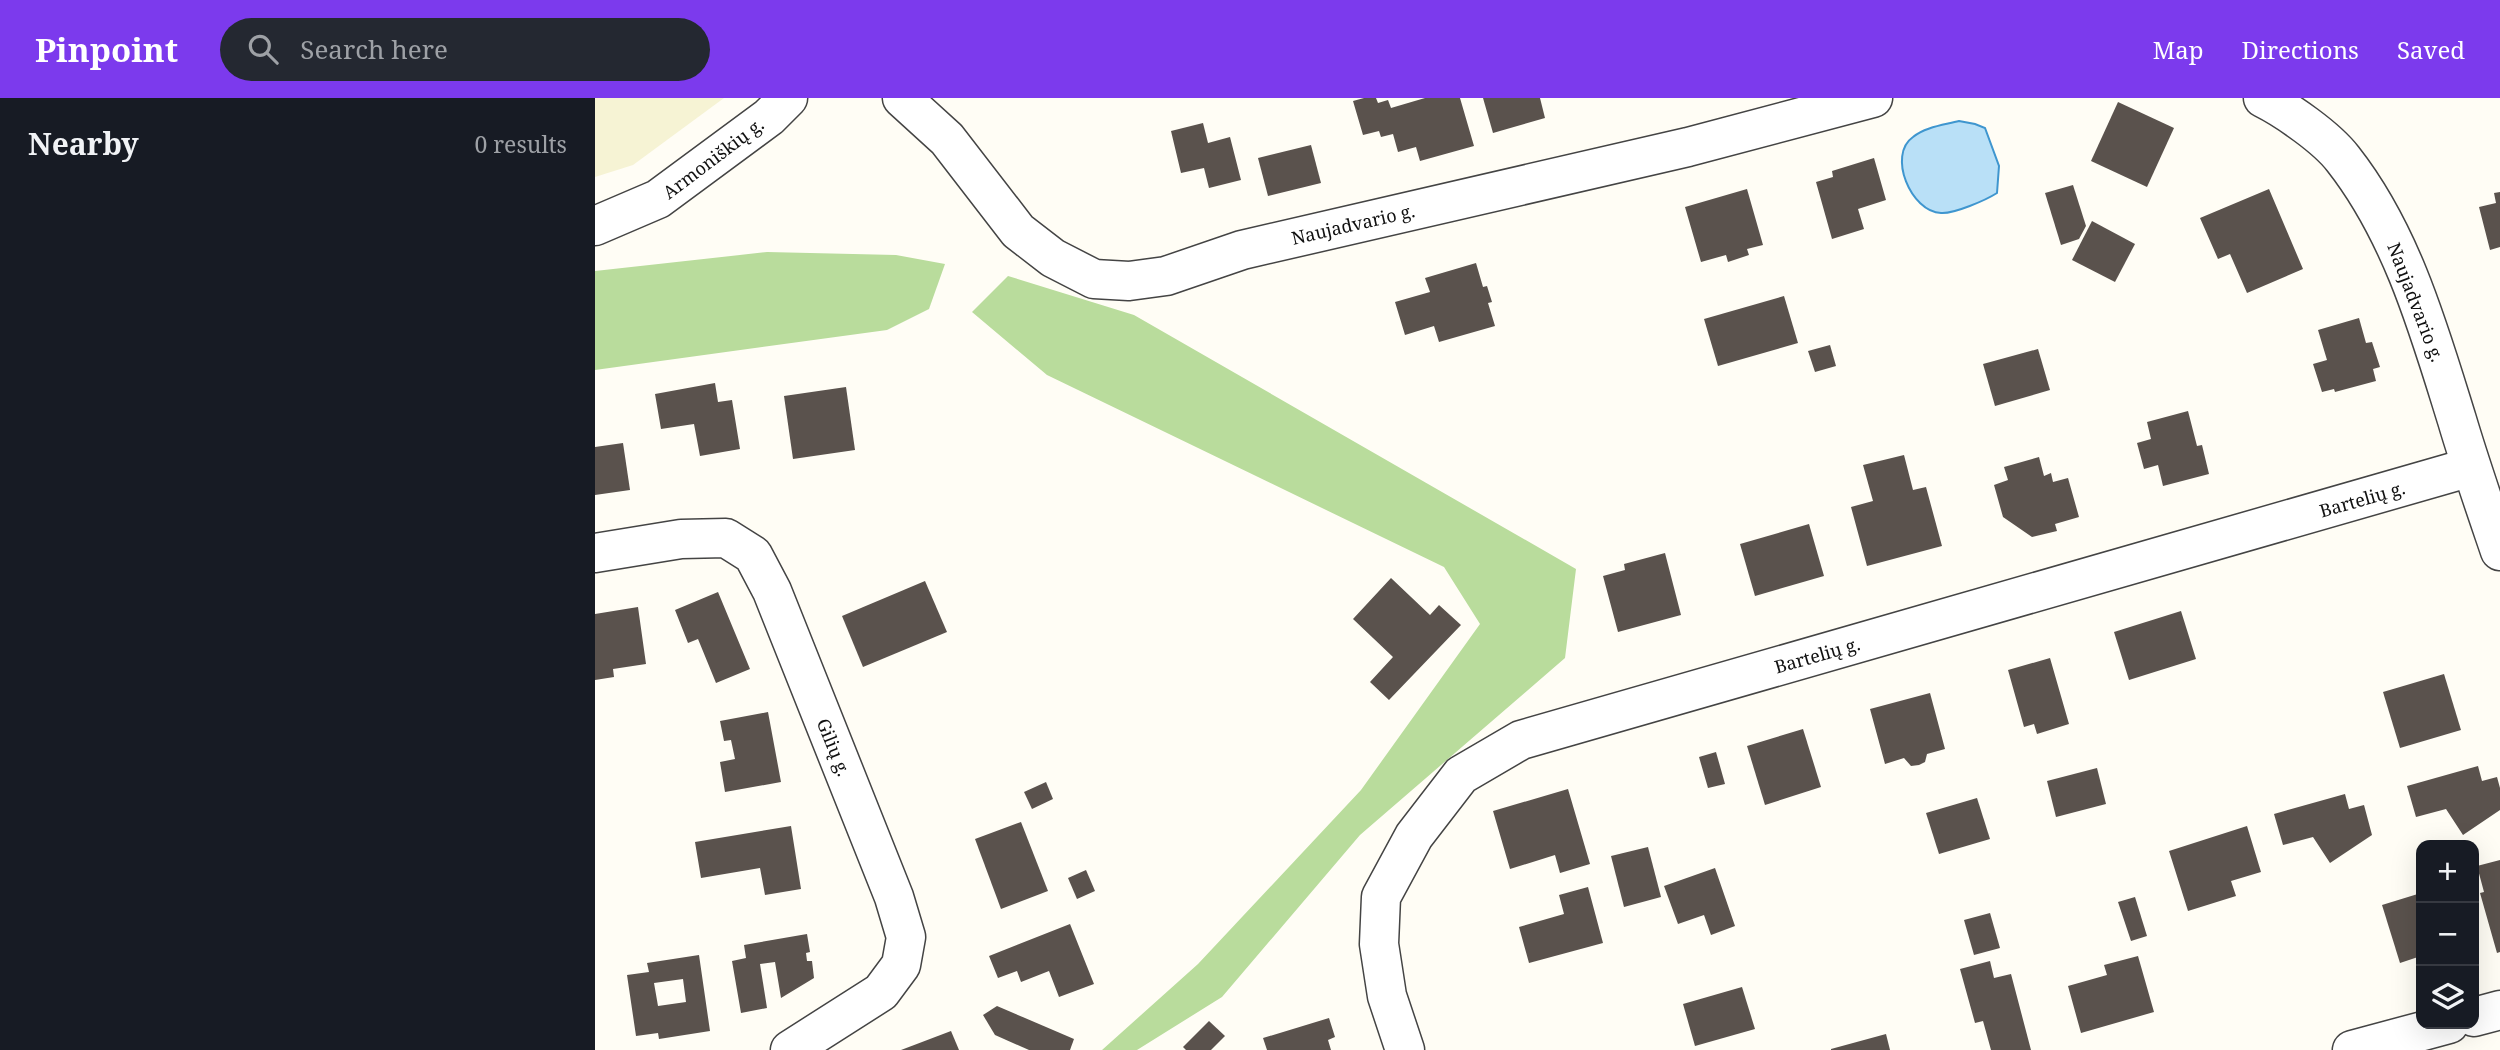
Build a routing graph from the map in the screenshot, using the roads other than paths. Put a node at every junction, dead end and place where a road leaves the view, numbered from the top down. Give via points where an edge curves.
1 (787, 98) edge
2 (902, 98) edge
3 (1873, 98) edge
4 (2263, 98) edge
5 (595, 226) edge
6 (2471, 467) junction
7 (2500, 551) edge
8 (595, 553) edge
9 (2500, 1010) edge
10 (2479, 1016) edge
11 (2430, 1029) edge
12 (790, 1050) edge
13 (1405, 1050) edge
14 (2352, 1050) edge

1 - 5 street, Armoniškių g. via 769,117 658,199
2 - 3 street, Naujadvario g. via 947,139 1018,231 1053,258 1094,279 1129,281 1167,276 1242,250 1688,147
4 - 6 street, Naujadvario g. via 2287,109 2342,157 2387,226 2429,331
6 - 7 street, Naujadvario g.
6 - 13 street, Bartelių g. via 1521,740 1461,775 1414,836 1381,897 1379,944 1387,996
8 - 12 street, Gilių g. via 681,539 726,538 753,555 772,591 894,897 906,937 901,965 881,992
9 - 10 street
11 - 14 street

